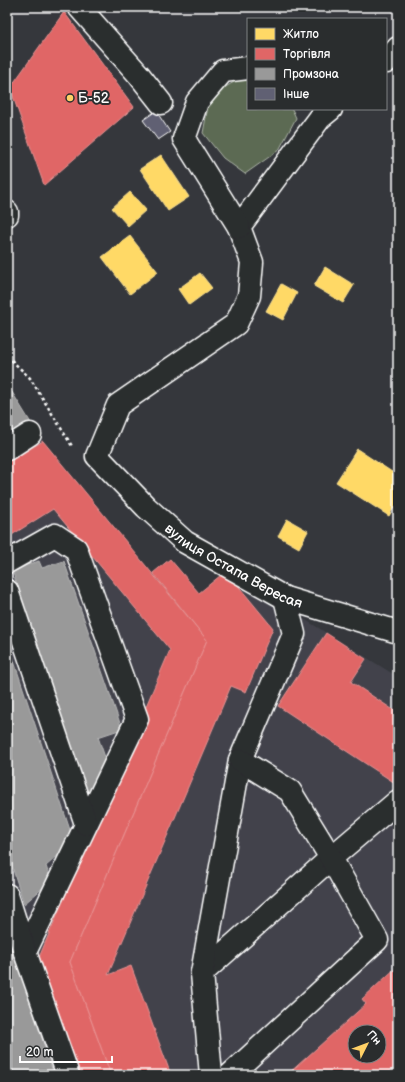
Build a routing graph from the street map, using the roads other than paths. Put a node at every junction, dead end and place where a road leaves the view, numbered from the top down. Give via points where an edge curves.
1 (79, 7) edge
2 (398, 48) edge
3 (387, 61) edge
4 (247, 68) edge
5 (161, 103) dead end
6 (323, 112) edge
7 (7, 212) edge
8 (7, 215) edge
9 (239, 227) junction
10 (30, 434) dead end
11 (7, 449) edge
12 (7, 562) edge
13 (7, 591) edge
14 (285, 598) junction
15 (398, 632) edge
16 (240, 760) junction
17 (398, 801) edge
18 (86, 824) junction
19 (331, 858) junction
20 (7, 895) edge
21 (25, 952) junction
22 (202, 973) junction
23 (68, 1075) edge
24 (211, 1075) edge
25 (230, 1075) edge

1 - 5 street
2 - 3 street
4 - 9 street via 223,71 197,102 184,139
6 - 9 street
7 - 8 street
9 - 14 street, вулиця Остапа Вересая via 252,262 248,296 236,324 118,405 97,456 146,507 185,542
10 - 11 street
12 - 18 street via 55,535 76,549 137,719
13 - 18 street
14 - 15 street, вулиця Остапа Вересая
14 - 16 street via 294,634
16 - 19 street via 290,791
16 - 22 street
17 - 19 street
18 - 21 street
19 - 22 street
19 - 25 street via 377,940
20 - 21 street
21 - 23 street
22 - 24 street

